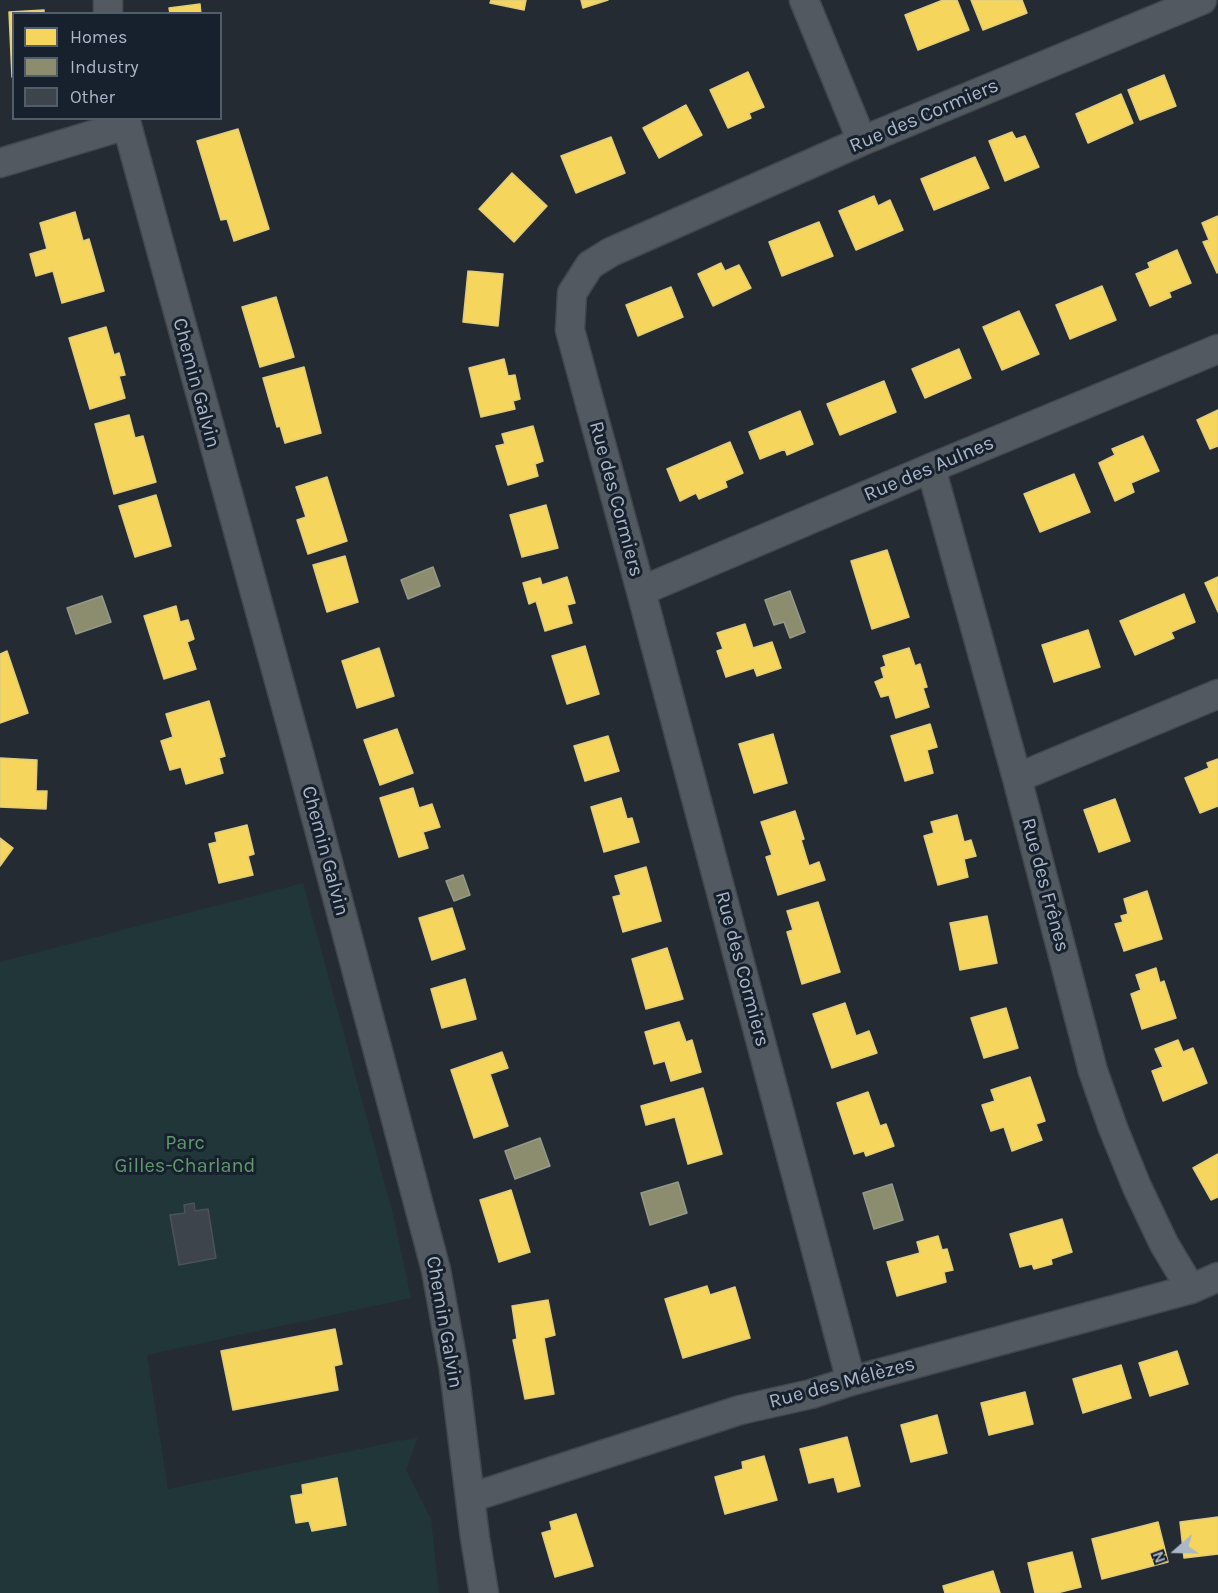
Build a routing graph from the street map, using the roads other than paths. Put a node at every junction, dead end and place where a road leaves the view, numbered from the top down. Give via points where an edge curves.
1 (804, 0) edge
2 (1202, 0) edge
3 (125, 122) edge
4 (862, 141) junction
5 (0, 163) edge
6 (1218, 349) edge
7 (931, 468) junction
8 (641, 591) junction
9 (1218, 694) edge
10 (1017, 778) junction
11 (1218, 1277) edge
12 (1191, 1289) junction
13 (851, 1381) junction
14 (470, 1498) junction
15 (484, 1593) edge

1 - 4 street
2 - 4 street, Rue des Cormiers
3 - 5 street
3 - 14 street, Chemin Galvin via 436,1270 459,1402
4 - 8 street, Rue des Cormiers via 610,252 590,265 572,293 570,330
6 - 7 street, Rue des Aulnes
7 - 8 street, Rue des Aulnes
7 - 10 street, Rue des Frênes
8 - 13 street, Rue des Cormiers
9 - 10 street
10 - 12 street, Rue des Frênes via 1093,1071 1137,1187 1159,1235
11 - 12 street, Rue des Mélèzes
12 - 13 street, Rue des Mélèzes
13 - 14 street, Rue des Mélèzes via 740,1410
14 - 15 street, Chemin Galvin

